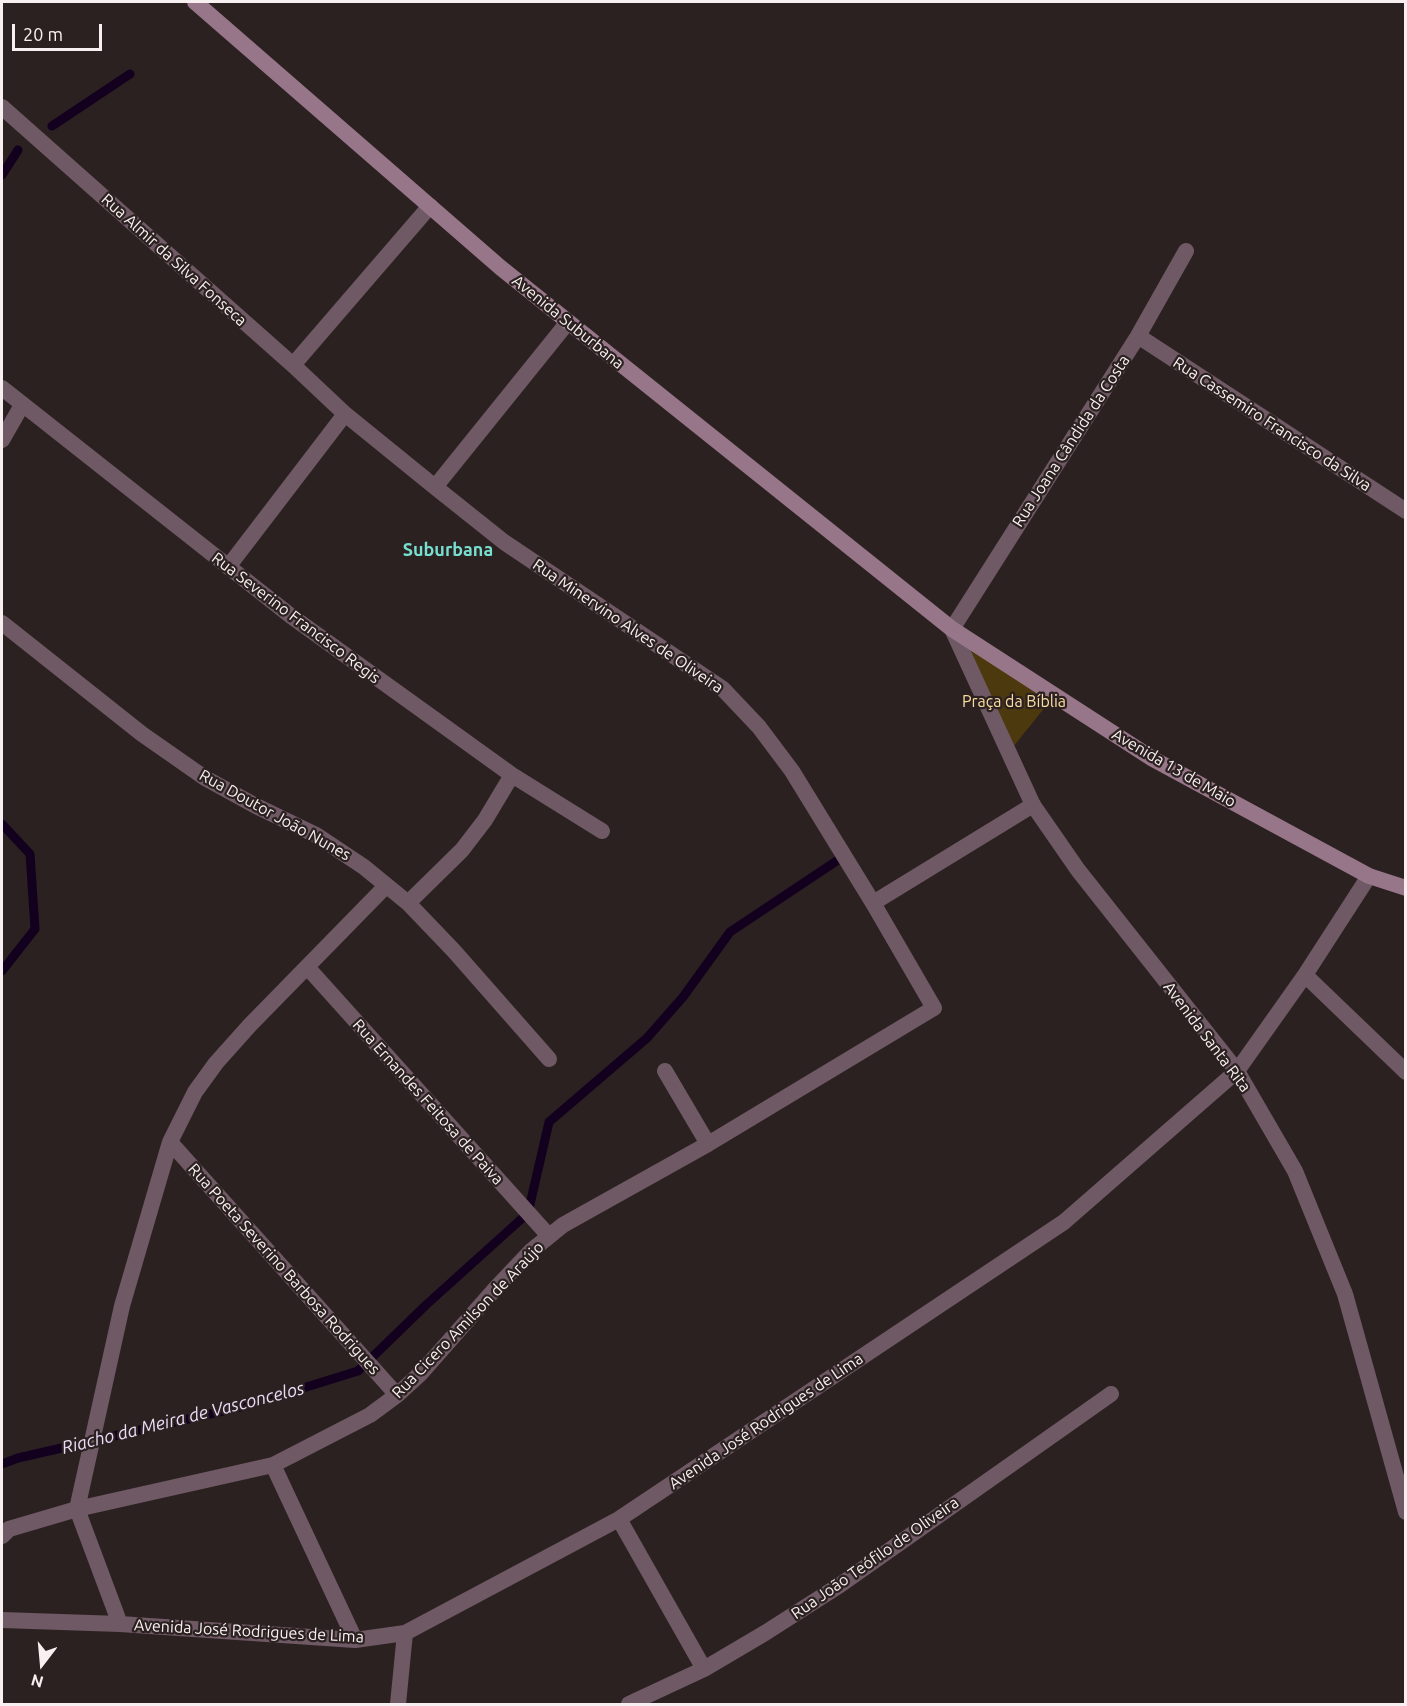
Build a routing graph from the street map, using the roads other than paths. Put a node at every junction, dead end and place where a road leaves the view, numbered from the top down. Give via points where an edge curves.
1 (195, 2) edge
2 (2, 107) edge
3 (430, 206) junction
4 (1186, 251) dead end
5 (568, 322) junction
6 (1138, 336) junction
7 (293, 365) junction
8 (2, 388) edge
9 (22, 405) junction
10 (345, 414) junction
11 (2, 440) edge
12 (435, 488) junction
13 (1406, 511) edge
14 (228, 567) junction
15 (2, 623) edge
16 (951, 629) junction
17 (512, 775) junction
18 (1033, 805) junction
19 (602, 831) dead end
20 (1369, 876) junction
21 (386, 886) junction
22 (1406, 888) edge
23 (408, 903) junction
24 (873, 903) junction
25 (308, 968) junction
26 (1305, 975) junction
27 (934, 1008) joint
28 (549, 1059) dead end
29 (665, 1071) dead end
30 (1237, 1071) junction
31 (1406, 1072) edge
32 (170, 1142) junction
33 (708, 1144) junction
34 (549, 1236) junction
35 (1111, 1394) dead end
36 (397, 1395) junction
37 (273, 1465) junction
38 (77, 1509) junction
39 (1406, 1512) edge
40 (619, 1519) junction
41 (2, 1536) edge
42 (2, 1620) edge
43 (120, 1624) junction
44 (405, 1633) junction
45 (355, 1640) junction
46 (704, 1669) junction
47 (398, 1704) edge
48 (629, 1704) edge

1 - 3 main road, Avenida Suburbana
2 - 7 street, Rua Almir da Silva Fonseca
3 - 5 main road, Avenida Suburbana
3 - 7 street
4 - 6 street, Rua Joana Cândida da Costa
5 - 12 street
5 - 16 main road, Avenida Suburbana
6 - 13 street, Rua Cassemiro Francisco da Silva
6 - 16 street, Rua Joana Cândida da Costa
7 - 10 street, Rua Almir da Silva Fonseca
8 - 9 street, Rua Severino Francisco Regis
9 - 11 street
9 - 14 street, Rua Severino Francisco Regis
10 - 12 street, Rua Minervino Alves de Oliveira
10 - 14 street
12 - 24 street, Rua Minervino Alves de Oliveira via 504,542 723,689 759,727 792,771
14 - 17 street, Rua Severino Francisco Regis
15 - 21 street, Rua Doutor João Nunes via 142,734 206,778 316,836
16 - 18 street, Avenida Santa Rita
16 - 20 main road, Avenida 13 de Maio via 1153,759
17 - 19 street, Rua Severino Francisco Regis
17 - 23 street via 462,850
18 - 24 street
18 - 30 street, Avenida Santa Rita via 1078,870
20 - 22 main road, Avenida 13 de Maio
20 - 26 street, Avenida José Rodrigues de Lima
21 - 23 street, Rua Doutor João Nunes
21 - 25 street
23 - 28 street, Rua Doutor João Nunes
24 - 27 street, Rua Minervino Alves de Oliveira
25 - 32 street via 216,1062 195,1092
25 - 34 street, Rua Ernandes Feitosa de Paiva
26 - 30 street, Avenida José Rodrigues de Lima
26 - 31 street
27 - 33 street, Rua Cicero Amilson de Araújo
29 - 33 street
30 - 39 street, Avenida Santa Rita via 1295,1171 1345,1294
30 - 40 street, Avenida José Rodrigues de Lima via 1064,1222
32 - 36 street, Rua Poeta Severino Barbosa Rodrigues
32 - 38 street via 122,1305
33 - 34 street, Rua Cicero Amilson de Araújo via 617,1193
34 - 36 street, Rua Cicero Amilson de Araújo via 495,1288
35 - 46 street, Rua João Teófilo de Oliveira via 840,1585
36 - 37 street, Rua Cicero Amilson de Araújo via 370,1415
37 - 38 street, Rua Cicero Amilson de Araújo
37 - 45 street
38 - 41 street, Rua Cicero Amilson de Araújo via 9,1529
38 - 43 street
40 - 44 street, Avenida José Rodrigues de Lima
40 - 46 street
42 - 43 street, Avenida José Rodrigues de Lima
43 - 45 street, Avenida José Rodrigues de Lima
44 - 45 street, Avenida José Rodrigues de Lima
44 - 47 street
46 - 48 street, Rua João Teófilo de Oliveira

